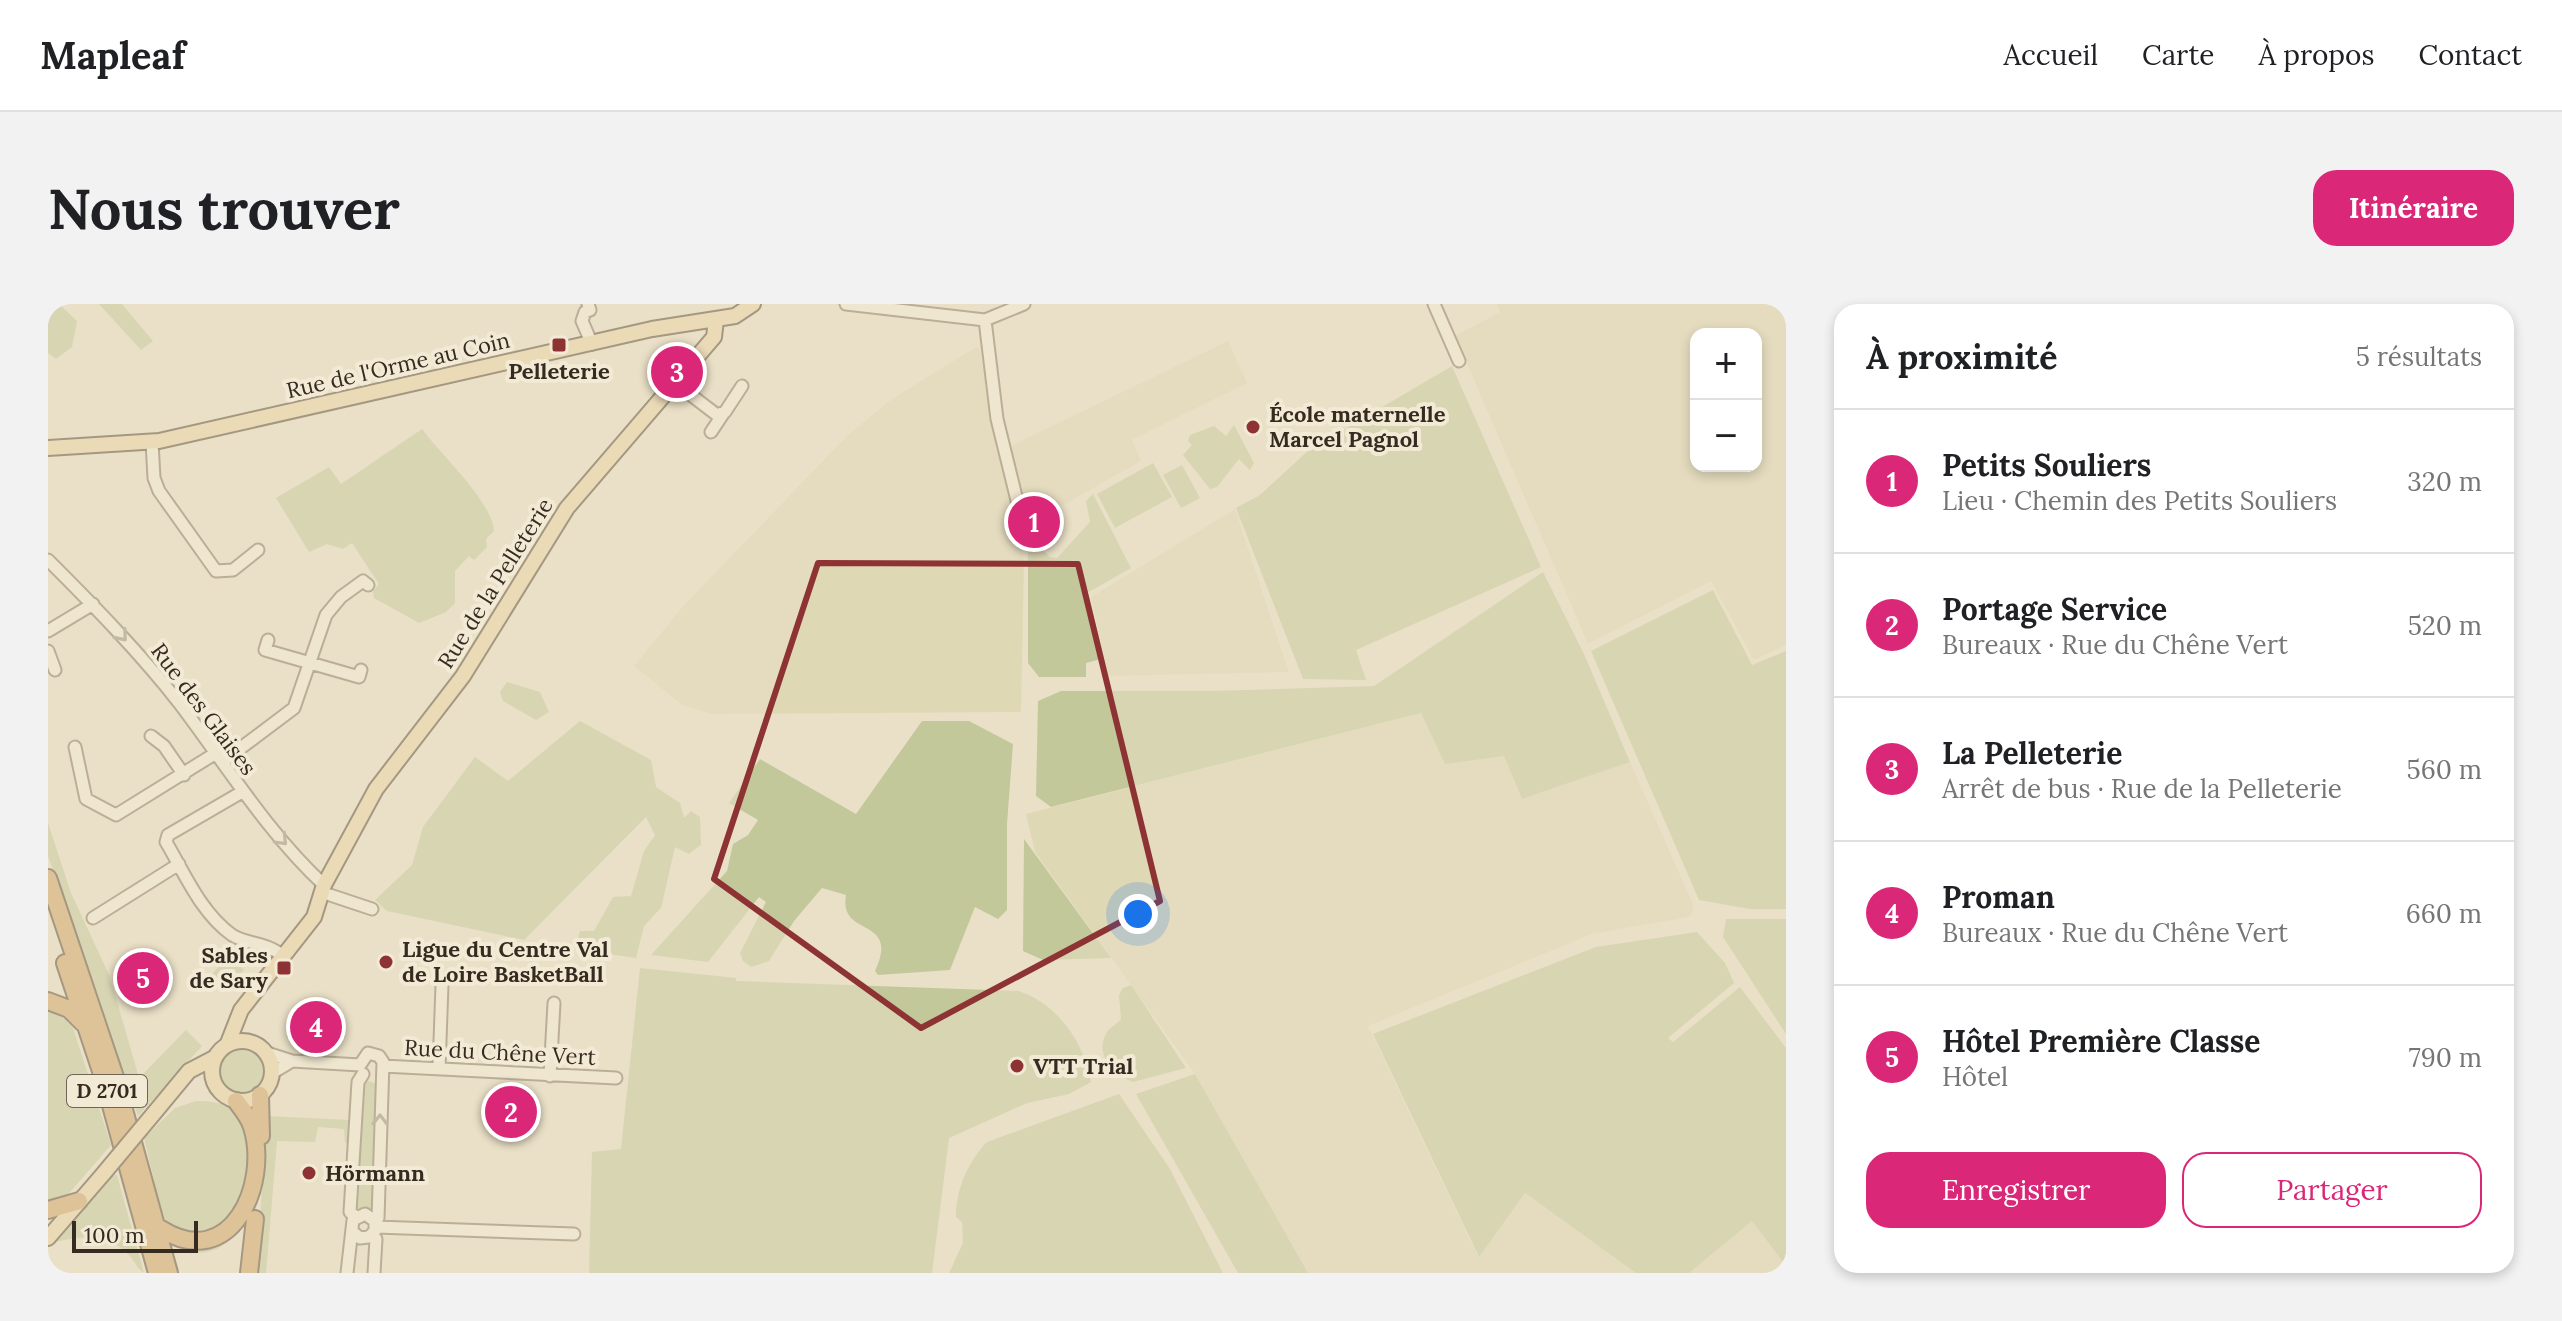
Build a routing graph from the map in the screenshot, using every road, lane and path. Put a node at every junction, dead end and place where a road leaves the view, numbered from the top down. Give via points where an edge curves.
1 (588, 304) edge
2 (753, 304) edge
3 (846, 304) edge
4 (1024, 304) edge
5 (1434, 304) edge
6 (716, 320) junction
7 (985, 320) junction
8 (592, 344) junction
9 (1459, 361) dead end
10 (674, 382) junction
11 (742, 386) dead end
12 (723, 414) junction
13 (711, 432) dead end
14 (152, 442) junction
15 (48, 448) edge
16 (1029, 534) dead end
17 (258, 550) dead end
18 (48, 560) edge
19 (368, 585) dead end
20 (93, 604) junction
21 (48, 631) edge
22 (268, 640) dead end
23 (48, 651) edge
24 (310, 663) junction
25 (55, 670) dead end
26 (361, 670) dead end
27 (151, 736) dead end
28 (75, 747) dead end
29 (219, 758) junction
30 (184, 775) junction
31 (242, 792) junction
32 (179, 864) junction
33 (48, 878) edge
34 (327, 887) junction
35 (372, 909) dead end
36 (48, 912) edge
37 (93, 918) dead end
38 (284, 957) junction
39 (442, 985) dead end
40 (48, 1001) edge
41 (554, 1003) dead end
42 (241, 1010) junction
43 (86, 1026) junction
44 (248, 1041) junction
45 (228, 1043) junction
46 (267, 1053) junction
47 (214, 1058) junction
48 (292, 1061) junction
49 (382, 1069) junction
50 (439, 1069) junction
51 (362, 1070) junction
52 (272, 1073) junction
53 (550, 1076) junction
54 (183, 1078) junction
55 (616, 1078) dead end
56 (212, 1079) junction
57 (260, 1095) junction
58 (236, 1101) junction
59 (79, 1201) junction
60 (48, 1210) edge
61 (356, 1217) junction
62 (155, 1222) junction
63 (374, 1226) junction
64 (354, 1233) junction
65 (574, 1234) dead end
66 (48, 1238) edge
67 (237, 1243) dead end
68 (189, 1256) dead end
69 (157, 1273) edge
70 (169, 1273) edge
71 (249, 1273) edge
72 (347, 1273) edge
73 (374, 1273) edge

1 - 8 street via 582,321
2 - 6 main road, Rue de l'Orme au Coin
3 - 7 street
4 - 7 street
5 - 9 street
6 - 8 main road, Rue de l'Orme au Coin
6 - 10 main road, Rue de la Pelleterie via 714,337
7 - 16 street via 997,419
8 - 14 main road, Rue de l'Orme au Coin
10 - 12 street via 713,413
10 - 34 main road, Rue de la Pelleterie via 567,508 463,676 376,789
11 - 12 street
12 - 13 street
14 - 15 main road, Rue de l'Orme au Coin
14 - 17 street via 159,491 216,571 233,570
18 - 20 street, Rue des Glaises
19 - 24 street via 363,581 333,605
20 - 21 street
20 -> 29 street, Rue des Glaises via 178,701
22 - 24 street via 265,650
23 - 25 street
24 - 26 street via 359,677
24 - 29 street via 299,700 288,715
27 - 30 street
28 - 30 street via 86,799 116,815
29 - 30 street
29 - 31 street, Rue des Glaises
31 - 32 street via 168,835 166,842
31 -> 34 street, Rue des Glaises
32 - 37 street
32 - 38 street via 194,895 233,936 271,947
33 - 62 highway, D 2701 via 115,1077
34 - 35 street
34 - 38 main road, Rue de la Pelleterie via 324,917
36 - 43 highway, D 2701
38 - 42 main road, Rue de la Pelleterie
39 - 50 street
40 - 43 highway via 69,1009
41 - 53 street
42 - 44 main road
42 - 45 main road, Rue de la Pelleterie
43 - 69 highway, D 2701
44 - 45 main road
44 - 46 main road
45 - 47 main road
46 - 48 street
46 - 52 main road
47 - 54 main road
47 - 56 main road
48 - 51 street
48 - 52 street
49 - 50 street, Rue du Chêne Vert
49 - 51 street via 371,1077
49 - 51 street via 382,1059 372,1053 364,1057
63 -> 49 street
50 - 53 street, Rue du Chêne Vert
51 - 61 street via 350,1212
52 - 57 main road
53 - 55 street, Rue du Chêne Vert
54 - 56 main road via 197,1074
54 - 59 main road, bridge
56 - 58 main road via 221,1093
57 - 58 main road
57 - 71 highway via 261,1151
58 - 67 highway via 249,1121 255,1152 251,1203
59 - 60 highway
59 - 66 main road
61 - 63 street via 365,1214
61 - 64 street
62 - 68 highway
62 - 70 highway, D 2701
63 - 64 street via 360,1238
63 - 65 street
63 - 73 street
64 - 72 street via 349,1237

